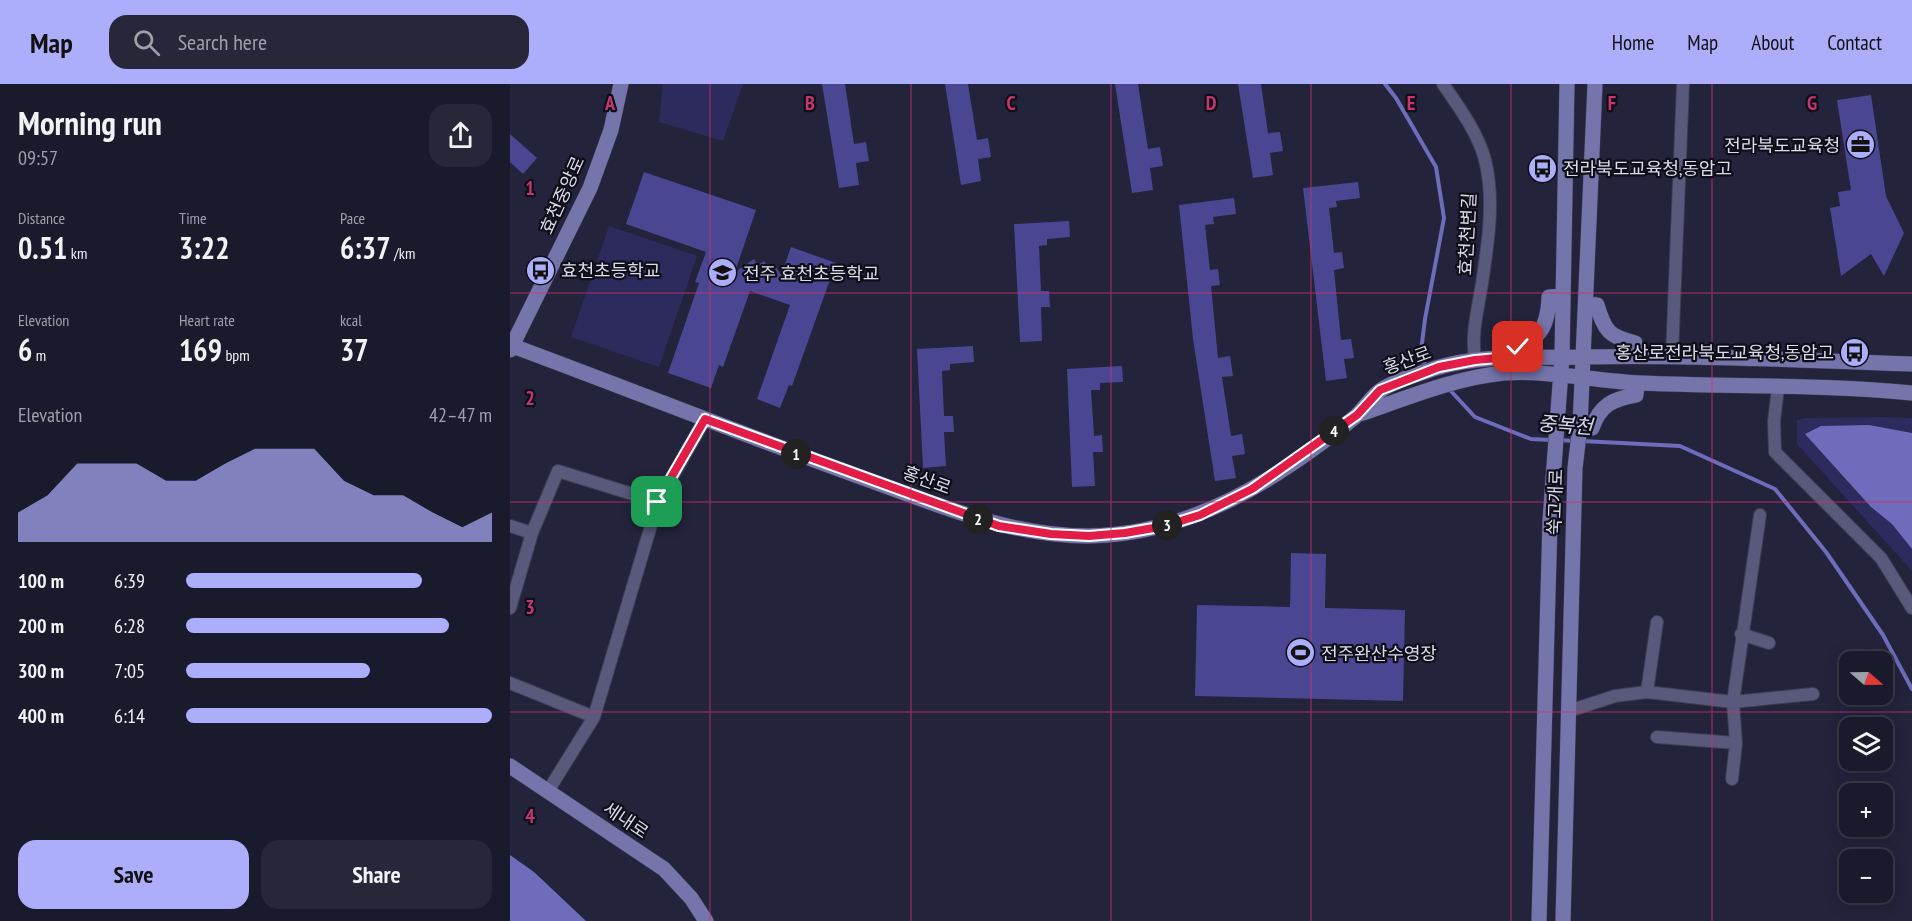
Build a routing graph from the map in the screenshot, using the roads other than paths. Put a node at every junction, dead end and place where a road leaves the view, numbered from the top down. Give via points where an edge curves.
1 (621, 84) edge
2 (1443, 84) edge
3 (1567, 84) edge
4 (1595, 84) edge
5 (1683, 84) edge
6 (1563, 297) junction
7 (1586, 304) junction
8 (510, 347) edge
9 (1672, 355) junction
10 (1635, 356) junction
11 (1509, 357) junction
12 (1562, 357) junction
13 (1582, 357) junction
14 (1468, 362) junction
15 (1912, 364) edge
16 (1561, 374) junction
17 (1581, 379) junction
18 (1637, 383) junction
19 (1778, 388) junction
20 (1912, 393) edge
21 (1357, 415) junction
22 (705, 419) junction
23 (1580, 422) junction
24 (657, 502) junction
25 (1760, 515) dead end
26 (510, 526) edge
27 (532, 533) junction
28 (1912, 608) edge
29 (510, 609) edge
30 (1657, 622) dead end
31 (1741, 634) junction
32 (1769, 643) dead end
33 (510, 683) edge
34 (1647, 692) junction
35 (1813, 694) dead end
36 (1732, 702) junction
37 (1569, 711) junction
38 (594, 717) junction
39 (1657, 737) dead end
40 (1736, 743) junction
41 (510, 766) edge
42 (1732, 779) dead end
43 (548, 791) junction
44 (706, 921) edge
45 (1539, 921) edge
46 (1563, 921) edge

1 - 8 street, 효천중앙로 via 611,130 590,188
2 - 14 street, 효천천변길 via 1467,120 1485,159 1490,203
3 - 6 street, 쑥고개로
4 - 7 street, 쑥고개로
5 - 9 street
6 - 11 street via 1549,297 1544,328 1527,344 1508,349
6 - 12 street, 쑥고개로
7 - 10 street via 1598,305 1603,326 1615,337 1635,343
7 - 13 street, 쑥고개로
8 - 22 street, 홍산로
9 - 10 street, 홍산로
9 - 15 street, 홍산로
10 - 13 street, 홍산로
11 - 12 street, 홍산로
11 - 14 street, 홍산로
12 - 13 street, 홍산로
12 - 16 street, 쑥고개로
13 - 17 street, 쑥고개로
14 - 21 street, 홍산로 via 1439,367 1380,390
16 - 17 street, 홍산로
16 - 21 street, 홍산로 via 1505,373 1470,378
16 - 45 street, 쑥고개로 via 1543,715
17 - 18 street, 홍산로
17 - 23 street, 쑥고개로
18 - 19 street, 홍산로
18 - 23 street via 1636,395 1616,398 1600,410 1592,428
19 - 20 street, 홍산로
19 - 28 street via 1775,452 1881,558
21 - 22 street, 홍산로 via 1252,489 1200,515 1165,526 1089,536 999,526
22 - 24 street
23 - 37 street, 쑥고개로 via 1575,468
24 - 27 street via 558,471
24 - 38 street
25 - 31 street
26 - 27 street
27 - 29 street
30 - 34 street
31 - 32 street
31 - 36 street
33 - 38 street
34 - 36 street
34 - 37 street via 1615,696
35 - 36 street
36 - 40 street
37 - 46 street, 쑥고개로
38 - 43 street
39 - 40 street
40 - 42 street
41 - 43 street, 세내로
43 - 44 street, 세내로 via 664,869

